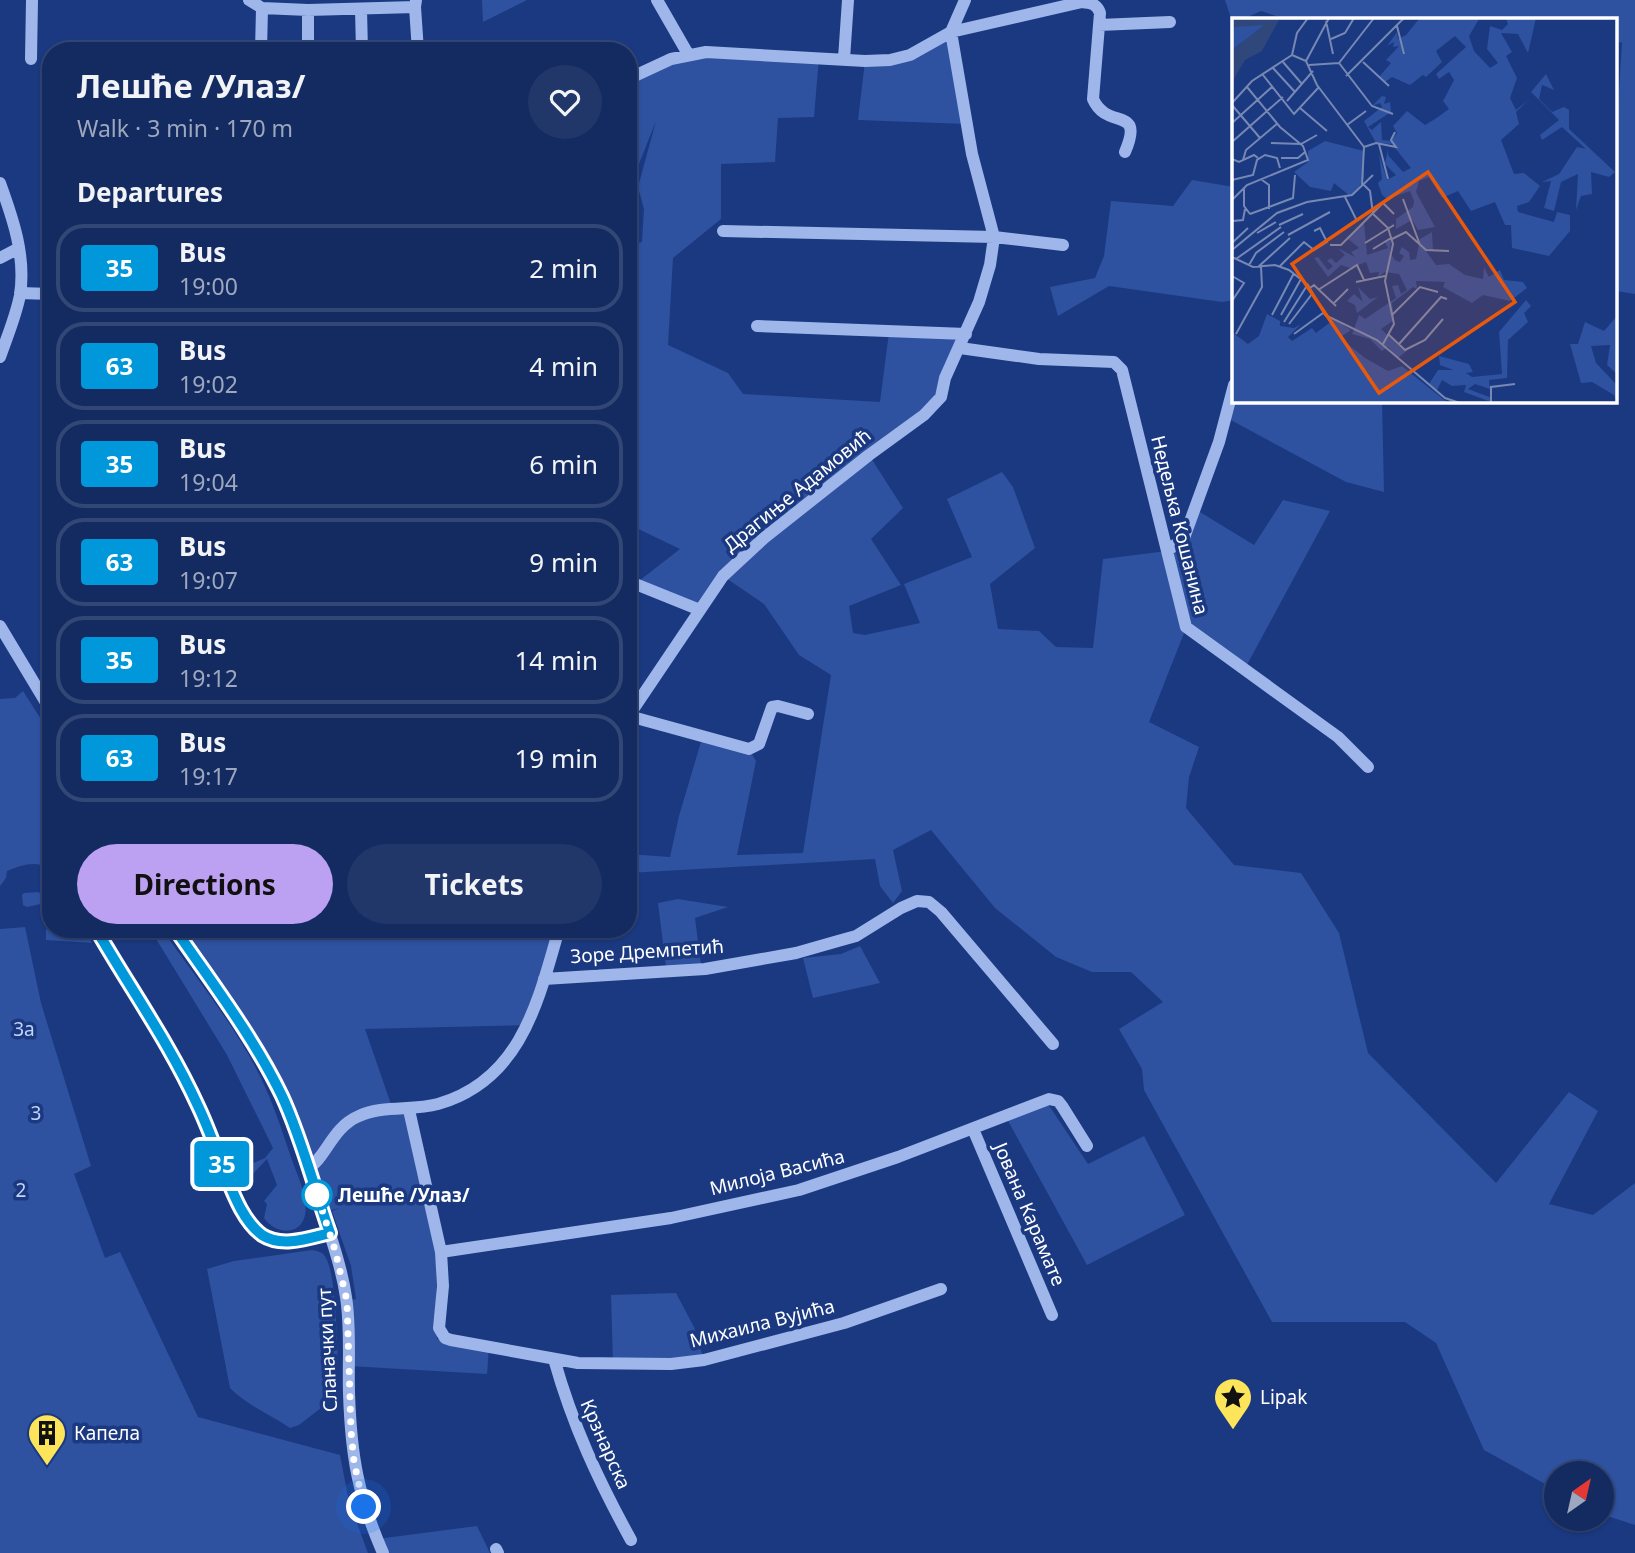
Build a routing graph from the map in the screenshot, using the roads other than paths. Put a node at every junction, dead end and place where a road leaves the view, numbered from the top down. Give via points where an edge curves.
1 (32, 0) edge
2 (249, 0) edge
3 (657, 0) edge
4 (848, 0) edge
5 (965, 0) edge
6 (416, 4) edge
7 (262, 8) junction
8 (361, 9) junction
9 (308, 10) junction
10 (1170, 22) dead end
11 (1099, 25) junction
12 (951, 33) junction
13 (261, 42) edge
14 (309, 42) edge
15 (362, 42) edge
16 (418, 42) edge
17 (688, 54) junction
18 (31, 59) dead end
19 (844, 59) junction
20 (637, 75) edge
21 (1125, 152) dead end
22 (0, 183) edge
23 (723, 230) dead end
24 (994, 237) junction
25 (1063, 245) dead end
26 (19, 248) junction
27 (0, 258) edge
28 (20, 293) junction
29 (42, 294) edge
30 (757, 326) dead end
31 (966, 334) junction
32 (960, 348) junction
33 (0, 358) edge
34 (1232, 393) edge
35 (1167, 551) junction
36 (637, 586) edge
37 (700, 610) junction
38 (0, 626) edge
39 (42, 696) edge
40 (637, 705) edge
41 (808, 714) dead end
42 (637, 719) edge
43 (1368, 767) dead end
44 (180, 938) edge
45 (556, 938) edge
46 (544, 979) junction
47 (1053, 1044) dead end
48 (409, 1110) junction
49 (973, 1129) junction
50 (1087, 1146) dead end
51 (308, 1168) junction
52 (441, 1252) junction
53 (941, 1289) dead end
54 (1052, 1314) dead end
55 (554, 1359) junction
56 (631, 1540) dead end
57 (383, 1553) edge

1 - 18 street
2 - 7 street
3 - 17 street
4 - 19 street
5 - 12 street
6 - 8 street
6 - 16 street
7 - 9 street
7 - 13 street
8 - 9 street
8 - 15 street
9 - 14 street
10 - 11 street
11 - 12 street via 1098,8 1082,2
11 - 21 street via 1093,99 1103,113 1131,127
12 - 19 street via 910,55 890,60
12 - 24 street, Драгиње Адамовић via 971,153
17 - 19 street
17 - 20 street
22 - 26 street
23 - 24 street
24 - 25 street
24 - 31 street, Драгиње Адамовић via 987,277
26 - 27 street
26 - 28 street
28 - 29 street
28 - 33 street
30 - 31 street
31 - 32 street, Драгиње Адамовић
32 - 35 street, Недељка Кошанина via 1117,364
32 - 37 street, Драгиње Адамовић via 941,397 924,415 764,538 723,576
34 - 35 street via 1184,538
35 - 43 street, Недељка Кошанина via 1186,627 1338,737
36 - 37 street
37 - 40 street, Драгиње Адамовић
38 - 39 street
41 - 42 street via 772,707 760,744 749,749
44 - 51 street, Сланачки пут via 260,1056 283,1099
45 - 46 street
46 - 47 street, Зоре Дремпетић via 705,969 796,953 856,936 909,904 925,901 941,912
46 - 48 street via 523,1036 495,1072 459,1096
48 - 51 street via 370,1112 346,1123
48 - 52 street, Михаила Вујића
49 - 50 street, Милоја Васића via 1053,1099
49 - 52 street, Милоја Васића via 836,1179 772,1196 671,1217
49 - 54 street, Јована Карамате
51 - 57 street, Сланачки пут via 343,1276 354,1462 364,1507
52 - 55 street, Михаила Вујића via 439,1328 445,1338
53 - 55 street, Михаила Вујића via 844,1323 704,1360 600,1365
55 - 56 street, Крзнарска via 583,1447

